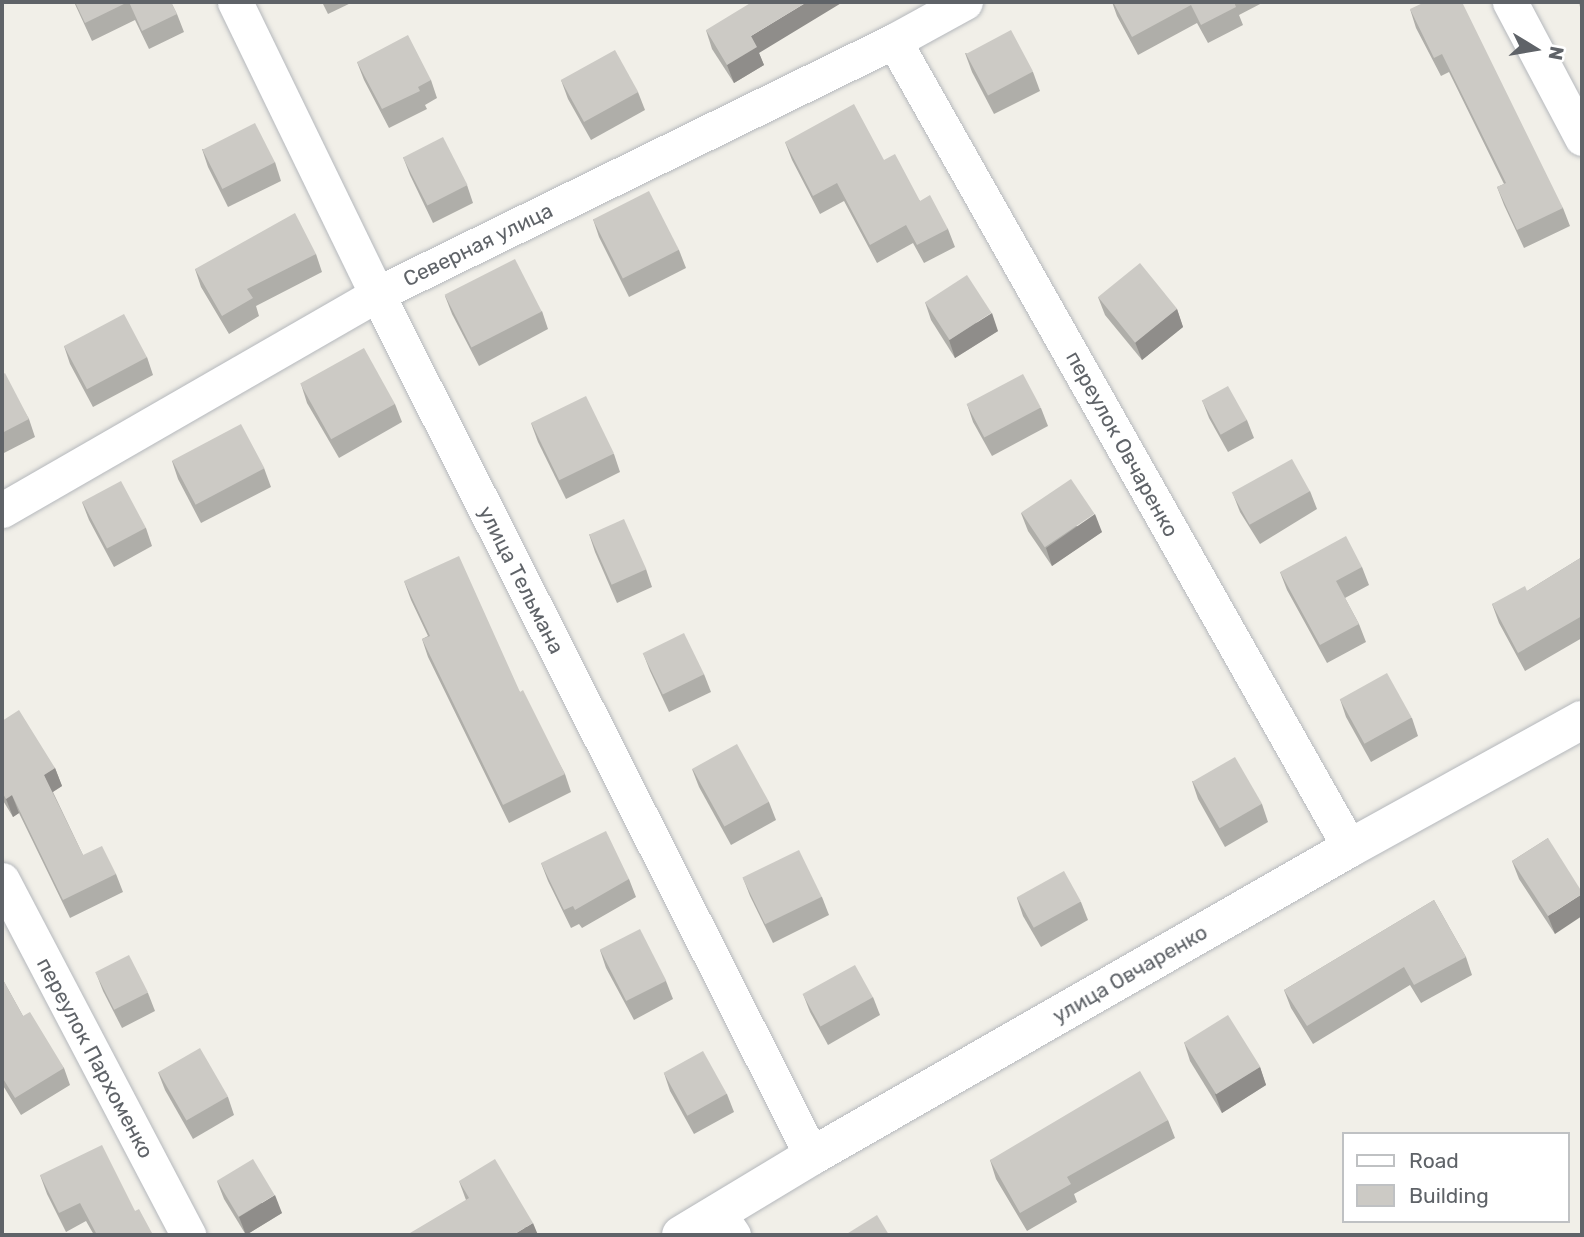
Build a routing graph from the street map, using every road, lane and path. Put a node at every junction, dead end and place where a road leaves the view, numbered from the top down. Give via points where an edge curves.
1 (235, 2) edge
2 (965, 2) edge
3 (1510, 2) edge
4 (894, 41) junction
5 (1582, 138) edge
6 (377, 294) junction
7 (2, 510) edge
8 (1582, 720) edge
9 (1350, 848) junction
10 (2, 880) edge
11 (812, 1156) junction
12 (726, 1225) edge
13 (188, 1235) edge
14 (681, 1235) edge

1 - 6 street, улица Тельмана
2 - 4 street, Северная улица
3 - 5 street
4 - 6 street, Северная улица
4 - 9 street, переулок Овчаренко
6 - 7 street, Северная улица
6 - 11 street, улица Тельмана
8 - 9 street, улица Овчаренко
9 - 11 street, улица Овчаренко
10 - 13 street, переулок Пархоменко
11 - 12 street, улица Овчаренко
12 - 14 street, улица Овчаренко

